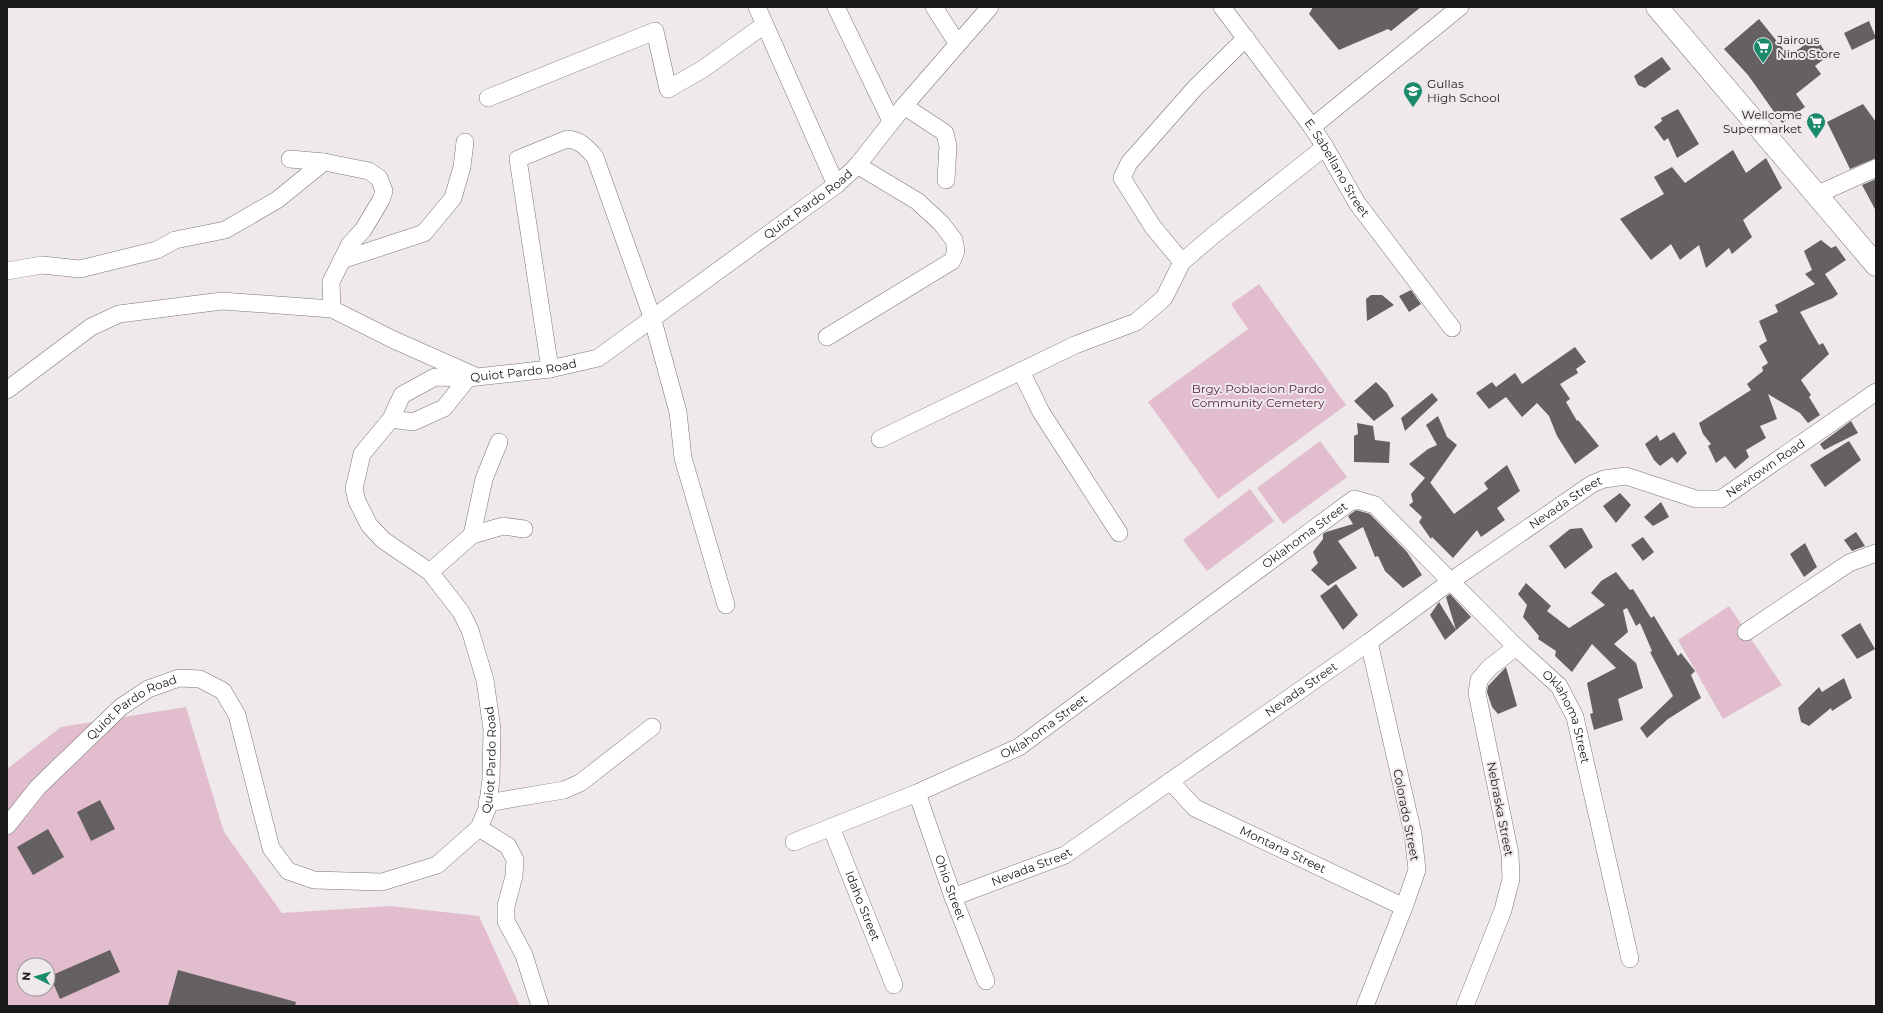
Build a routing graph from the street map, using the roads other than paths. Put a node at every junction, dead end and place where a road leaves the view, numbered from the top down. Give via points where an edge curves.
1 (757, 7) edge
2 (836, 7) edge
3 (934, 7) edge
4 (990, 7) edge
5 (1222, 7) edge
6 (1460, 7) edge
7 (1657, 7) edge
8 (764, 26) junction
9 (1246, 38) junction
10 (957, 43) junction
11 (488, 98) dead end
12 (904, 106) junction
13 (892, 121) junction
14 (1312, 127) junction
15 (466, 142) dead end
16 (1325, 147) junction
17 (290, 159) dead end
18 (324, 162) junction
19 (858, 165) junction
20 (1876, 168) edge
21 (946, 180) dead end
22 (836, 185) junction
23 (1816, 195) junction
24 (342, 260) junction
25 (1182, 262) junction
26 (1876, 265) edge
27 (7, 271) edge
28 (332, 309) junction
29 (652, 317) junction
30 (1452, 328) dead end
31 (827, 337) dead end
32 (550, 369) junction
33 (1021, 371) junction
34 (472, 377) junction
35 (7, 390) edge
36 (1876, 392) edge
37 (391, 419) junction
38 (880, 439) dead end
39 (499, 442) dead end
40 (1643, 482) joint
41 (524, 529) dead end
42 (1119, 533) dead end
43 (472, 535) junction
44 (1876, 553) edge
45 (430, 572) junction
46 (1450, 581) junction
47 (726, 605) dead end
48 (1746, 632) dead end
49 (1369, 642) junction
50 (1516, 647) junction
51 (652, 727) dead end
52 (1170, 781) junction
53 (917, 793) junction
54 (487, 803) junction
55 (7, 826) edge
56 (831, 827) junction
57 (478, 828) junction
58 (794, 842) dead end
59 (953, 897) junction
60 (1404, 907) junction
61 (1630, 959) dead end
62 (986, 981) dead end
63 (894, 985) dead end
64 (540, 1006) edge
65 (1365, 1006) edge
66 (1465, 1006) edge

1 - 8 street
2 - 13 street
3 - 10 street
4 - 10 street, Quiot Pardo Road
5 - 9 street, E. Sabellano Street
6 - 14 street
7 - 23 main road
8 - 11 street via 703,69 668,89 656,31
8 - 22 street
9 - 14 street, E. Sabellano Street
9 - 25 street via 1195,88 1129,163 1122,178 1153,227
10 - 12 street, Quiot Pardo Road
12 - 13 street, Quiot Pardo Road
12 - 21 street via 945,133 948,146
13 - 19 street, Quiot Pardo Road
14 - 16 street, E. Sabellano Street
15 - 24 street via 453,198 424,232
16 - 25 street
16 - 30 street, E. Sabellano Street via 1357,203
17 - 18 street
18 - 24 street via 369,170 379,178 384,191 363,230 350,244
18 - 27 street via 277,200 225,230 175,240 156,250 80,269 42,265
19 - 22 street, Quiot Pardo Road
19 - 31 street via 917,201 954,240 956,251 952,261
20 - 23 street
22 - 29 street, Quiot Pardo Road
23 - 26 main road
24 - 28 street via 331,282
25 - 33 street via 1164,298 1136,322 1075,345
28 - 34 street
28 - 35 street via 222,301 119,314 90,327
29 - 32 street, Quiot Pardo Road via 598,358
29 - 32 street via 595,157 584,144 567,139 518,159
29 - 47 street via 678,412 683,458
32 - 34 street, Quiot Pardo Road
33 - 38 street
33 - 42 street via 1040,412
34 - 37 street, Quiot Pardo Road via 444,408 413,422
34 - 37 street via 435,378 402,395
36 - 40 street, Newtown Road via 1721,499 1696,499
37 - 45 street, Quiot Pardo Road via 362,454 354,489 357,502 369,525 383,540
39 - 43 street via 484,479
40 - 46 street, Nevada Street via 1626,476 1604,479 1592,484
41 - 43 street via 503,526
43 - 45 street
44 - 48 street via 1849,563
45 - 54 street, Quiot Pardo Road via 461,612 470,630 484,680 492,729 491,780
46 - 49 street, Nevada Street
46 - 50 street, Oklahoma Street
46 - 53 street, Oklahoma Street via 1374,505 1354,499 1019,747
49 - 52 street, Nevada Street
49 - 60 street, Colorado Street via 1413,834 1417,870
50 - 61 street, Oklahoma Street via 1559,686 1575,717
50 - 66 street, Nebraska Street via 1489,668 1479,680 1477,693 1510,854 1511,879 1503,910
51 - 54 street via 574,786 546,794
52 - 59 street, Nevada Street via 1065,855
52 - 60 street, Montana Street via 1196,808
53 - 56 street, Oklahoma Street
53 - 59 street, Ohio Street
54 - 57 street, Quiot Pardo Road
55 - 57 street, Quiot Pardo Road via 38,787 121,707 148,689 179,678 200,679 223,691 237,715 271,848 288,871 314,880 382,882 437,865
56 - 58 street, Oklahoma Street
56 - 63 street, Idaho Street
57 - 64 street via 508,846 516,860 506,906 506,921 524,955
59 - 62 street, Ohio Street
60 - 65 street, Colorado Street

